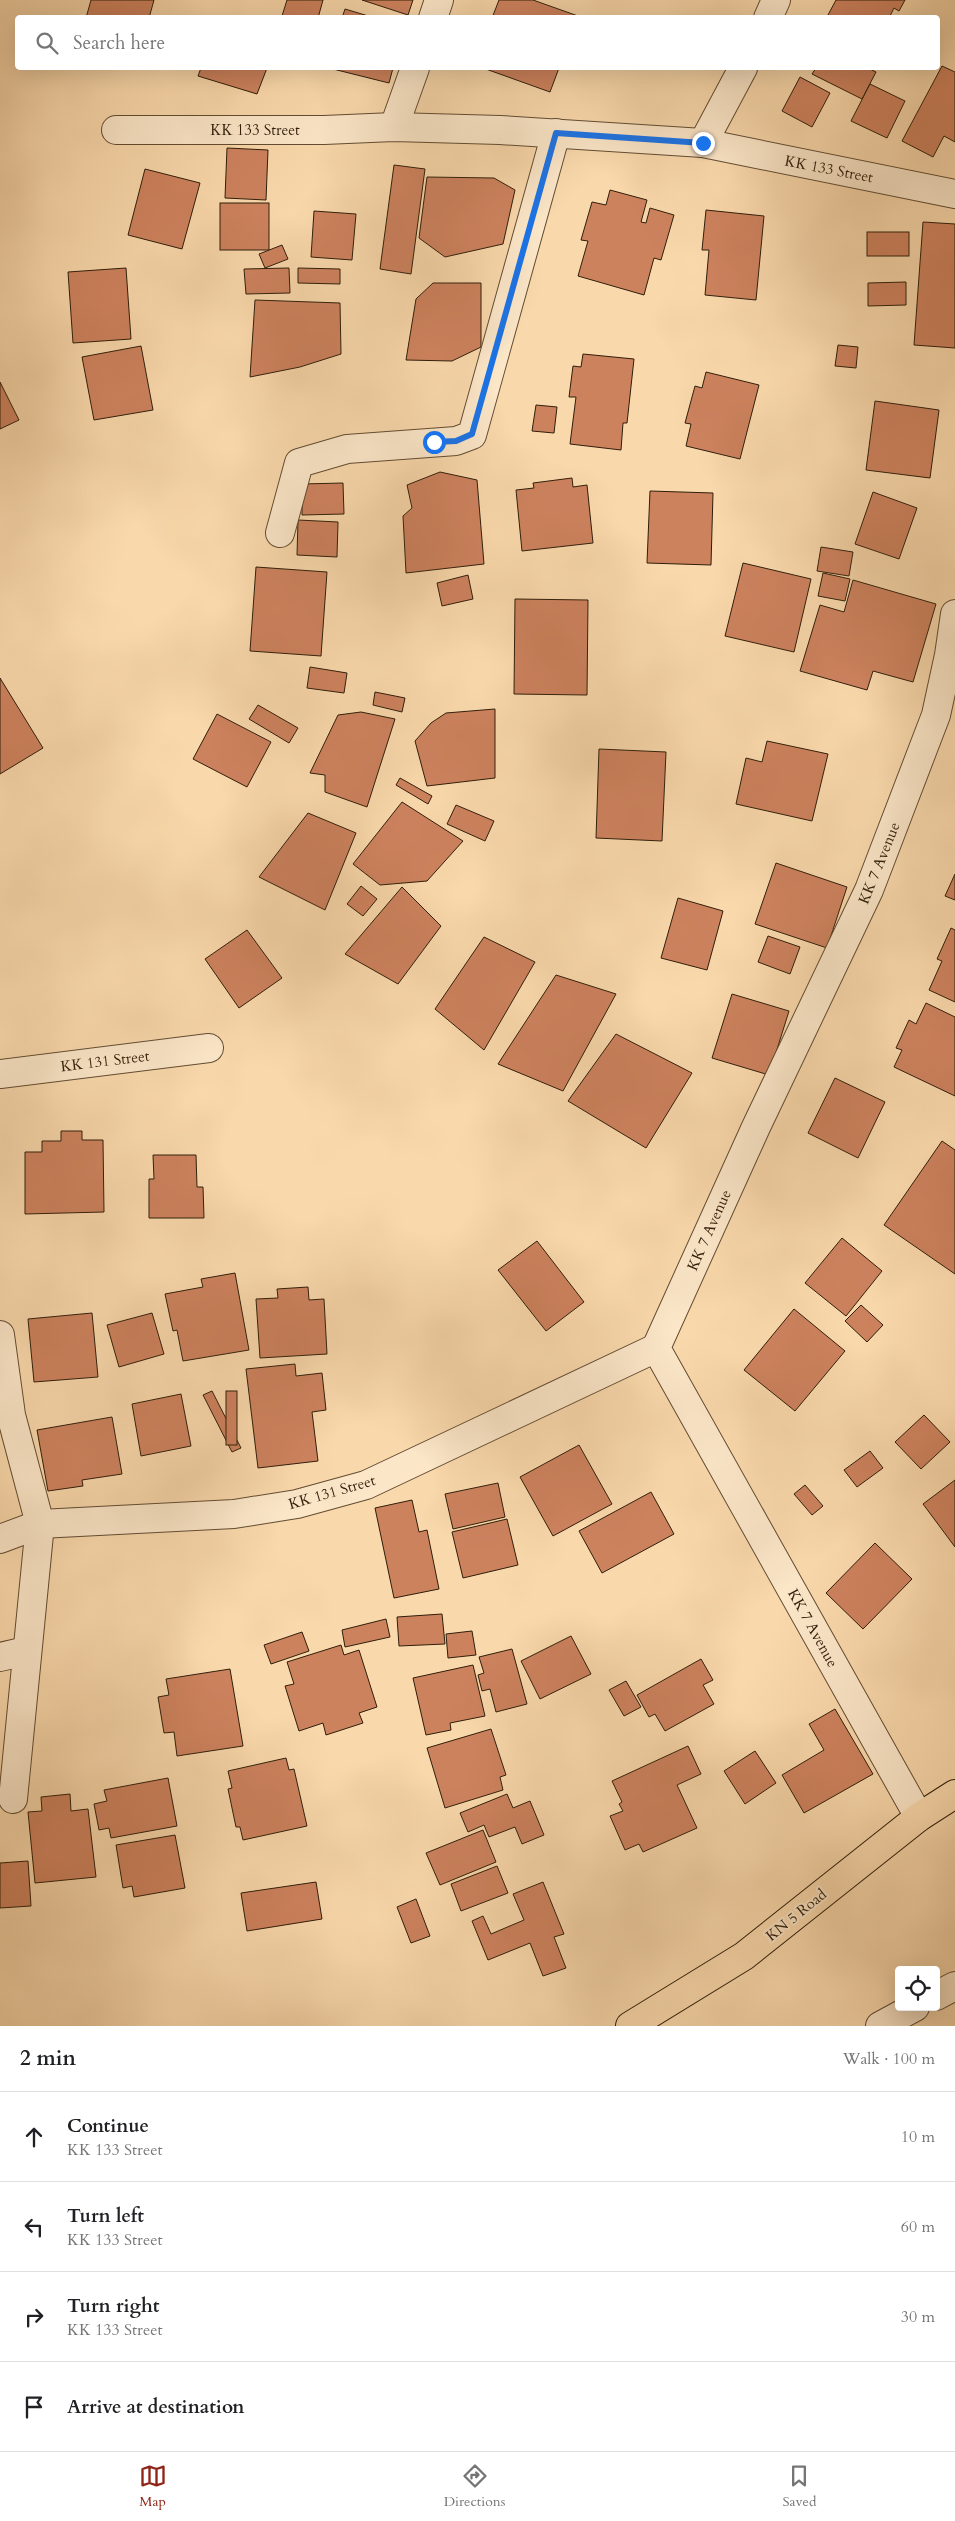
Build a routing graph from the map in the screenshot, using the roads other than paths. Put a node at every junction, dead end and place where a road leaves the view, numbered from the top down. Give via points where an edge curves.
1 (439, 0) edge
2 (776, 0) edge
3 (434, 15) edge
4 (769, 15) edge
5 (414, 70) edge
6 (742, 70) edge
7 (394, 127) junction
8 (116, 130) dead end
9 (556, 133) junction
10 (703, 143) junction
11 (955, 194) edge
12 (280, 533) dead end
13 (955, 614) edge
14 (209, 1048) dead end
15 (0, 1074) edge
16 (0, 1334) edge
17 (656, 1348) junction
18 (40, 1524) junction
19 (0, 1538) edge
20 (26, 1651) junction
21 (0, 1657) edge
22 (955, 1794) edge
23 (13, 1799) dead end
24 (919, 1816) junction
25 (955, 1986) edge
26 (940, 1994) edge
27 (908, 2011) edge
28 (630, 2026) edge
29 (880, 2026) edge

1 - 3 street
2 - 4 street
5 - 7 street
6 - 10 street
7 - 8 street, KK 133 Street
7 - 9 street, KK 133 Street
9 - 10 street, KK 133 Street
9 - 12 street via 472,434 456,441 347,449 299,463
10 - 11 street, KK 133 Street
13 - 17 street, KK 7 Avenue via 936,715 869,890 756,1127
14 - 15 street, KK 131 Street
16 - 18 street via 11,1414
17 - 18 street, KK 131 Street via 366,1485 349,1490 297,1504 234,1514
17 - 24 street, KK 7 Avenue
18 - 19 street, KK 131 Street
18 - 20 street
20 - 21 street
20 - 23 street
22 - 24 main road, KN 5 Road
24 - 28 main road, KN 5 Road via 744,1956
25 - 26 street
27 - 29 street

